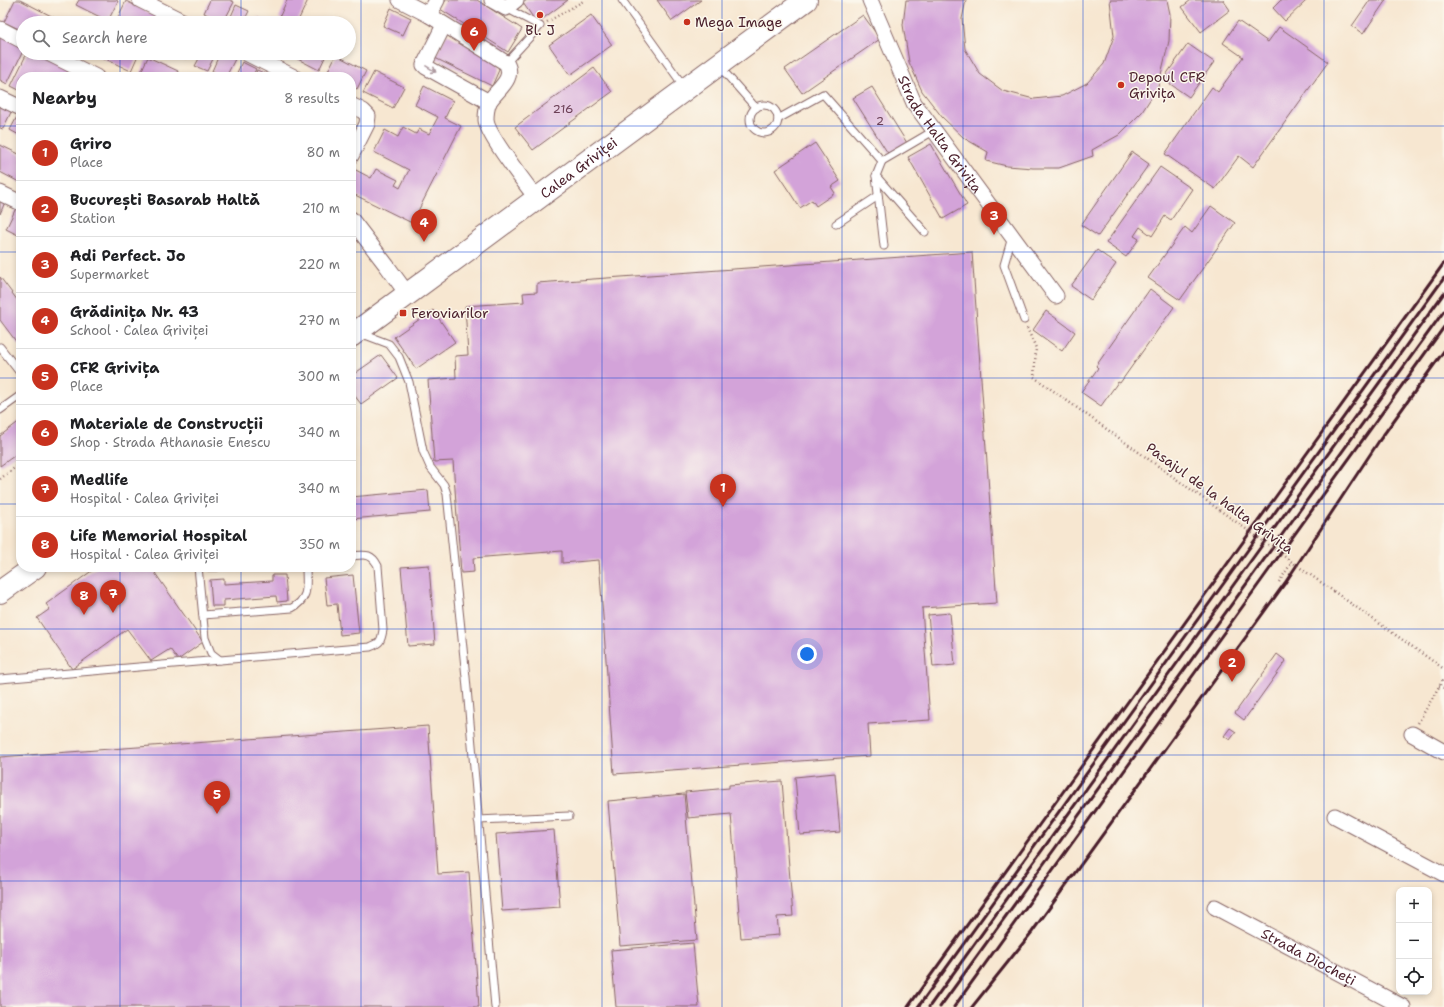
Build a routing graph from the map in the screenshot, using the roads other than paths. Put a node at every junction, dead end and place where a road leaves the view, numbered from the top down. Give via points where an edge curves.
1 (140, 0) edge
2 (400, 0) edge
3 (437, 0) edge
4 (492, 0) edge
5 (622, 0) edge
6 (806, 0) edge
7 (870, 0) edge
8 (511, 4) edge
9 (429, 15) junction
10 (172, 16) edge
11 (444, 25) junction
12 (0, 29) edge
13 (16, 37) edge
14 (62, 60) edge
15 (260, 60) edge
16 (506, 63) junction
17 (719, 65) junction
18 (86, 72) edge
19 (284, 72) edge
20 (686, 89) junction
21 (0, 98) edge
22 (489, 102) junction
23 (16, 106) edge
24 (356, 108) edge
25 (756, 108) junction
26 (778, 120) junction
27 (935, 130) junction
28 (356, 146) edge
29 (882, 161) junction
30 (876, 176) junction
31 (0, 193) edge
32 (878, 196) junction
33 (537, 199) junction
34 (16, 201) edge
35 (836, 224) dead end
36 (356, 225) edge
37 (925, 232) dead end
38 (1012, 236) junction
39 (884, 246) dead end
40 (408, 295) junction
41 (1056, 296) dead end
42 (1024, 320) road end
43 (356, 328) edge
44 (356, 331) edge
45 (0, 347) edge
46 (16, 368) edge
47 (16, 399) edge
48 (0, 410) edge
49 (356, 556) edge
50 (27, 572) edge
51 (199, 572) edge
52 (306, 572) edge
53 (0, 592) edge
54 (203, 615) junction
55 (220, 660) junction
56 (0, 679) edge
57 (1412, 734) road end
58 (1444, 752) edge
59 (569, 816) dead end
60 (1335, 816) dead end
61 (478, 820) junction
62 (1444, 874) edge
63 (1215, 907) dead end
64 (495, 1007) edge
65 (1403, 1007) edge

1 - 10 street
2 - 9 street
3 - 9 street
4 - 8 street
5 - 20 lane
6 - 17 main road, Calea Griviței
7 - 27 street, Strada Halta Grivița via 914,103
8 - 16 lane via 540,26
9 - 11 street
11 - 16 street
11 -> 22 street via 424,64
12 - 13 street
14 - 18 street
15 - 19 street
16 - 22 street via 508,77
17 - 20 main road, Calea Griviței
17 - 25 lane
20 - 33 main road, Calea Griviței
21 - 23 street
22 - 33 street via 486,124 489,132
24 - 28 street via 368,116 367,124
25 - 26 lane via 764,105 772,108
25 - 26 lane via 751,116 751,122 760,132 773,130
26 - 29 lane via 823,94
27 - 29 lane
27 - 38 street, Strada Halta Grivița
29 - 30 lane
30 - 32 lane
30 - 37 lane
31 - 34 street
32 - 35 lane
32 - 39 lane
33 - 40 main road, Calea Griviței
36 - 40 street
38 - 41 street, Strada Halta Grivița
38 - 42 lane via 1004,265
40 - 43 main road, Calea Griviței
44 - 61 lane via 389,344 399,357 409,382 423,452 447,494
45 - 46 lane
47 - 48 lane
49 - 55 lane via 372,557 378,566 383,630 378,644 370,647
50 - 53 main road
51 - 54 lane
52 - 54 lane via 306,594 300,604 292,608
54 - 55 lane via 208,648
55 - 56 lane
57 - 58 street
59 - 61 lane
60 - 62 street
61 - 64 lane
63 - 65 street, Strada Diocheți

